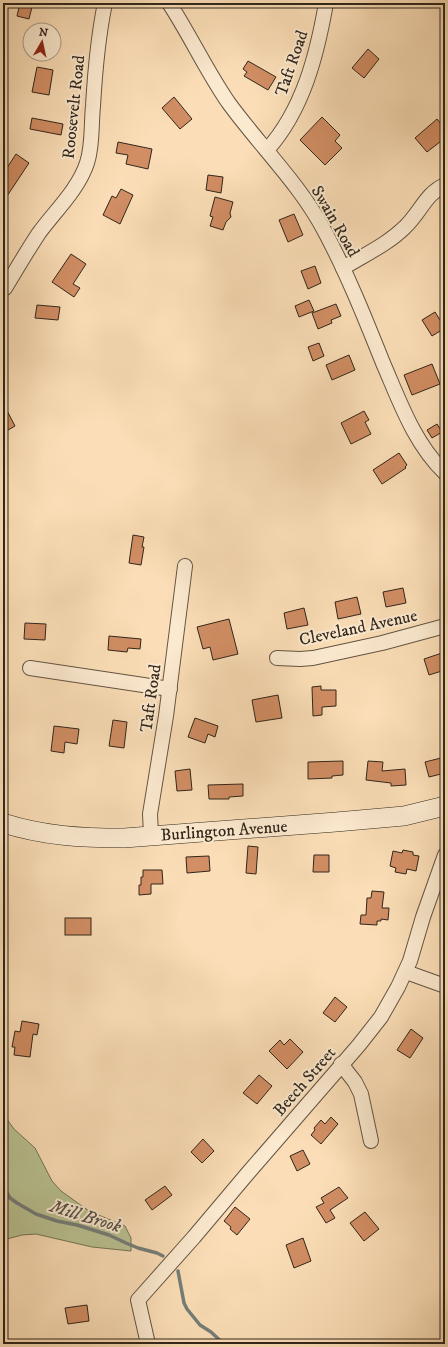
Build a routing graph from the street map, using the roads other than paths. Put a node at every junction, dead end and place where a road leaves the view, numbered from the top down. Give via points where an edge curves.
1 (105, 3) edge
2 (169, 3) edge
3 (326, 3) edge
4 (267, 150) junction
5 (445, 185) edge
6 (343, 268) junction
7 (5, 288) dead end
8 (445, 473) edge
9 (185, 566) dead end
10 (445, 626) edge
11 (278, 658) dead end
12 (30, 668) dead end
13 (170, 689) junction
14 (445, 806) edge
15 (3, 823) edge
16 (151, 835) junction
17 (445, 855) edge
18 (406, 972) junction
19 (445, 986) edge
20 (341, 1064) junction
21 (371, 1141) dead end
22 (148, 1344) edge

1 - 7 street, Roosevelt Road via 99,31 87,162 74,187 39,234
2 - 4 street, Swain Road via 216,85
3 - 4 street, Taft Road via 309,77 279,135
4 - 6 street, Swain Road via 323,228
5 - 6 street via 431,193 398,234
6 - 8 street, Swain Road via 412,428 426,452
9 - 13 street, Taft Road
10 - 11 street, Cleveland Avenue via 313,658
12 - 13 street
13 - 16 street, Taft Road via 150,814
14 - 16 main road, Burlington Avenue via 404,816
15 - 16 main road, Burlington Avenue via 57,836 124,838
17 - 18 street, Beech Street
18 - 19 street
18 - 20 street, Beech Street via 381,1017
20 - 21 street via 362,1094
20 - 22 street, Beech Street via 138,1300

